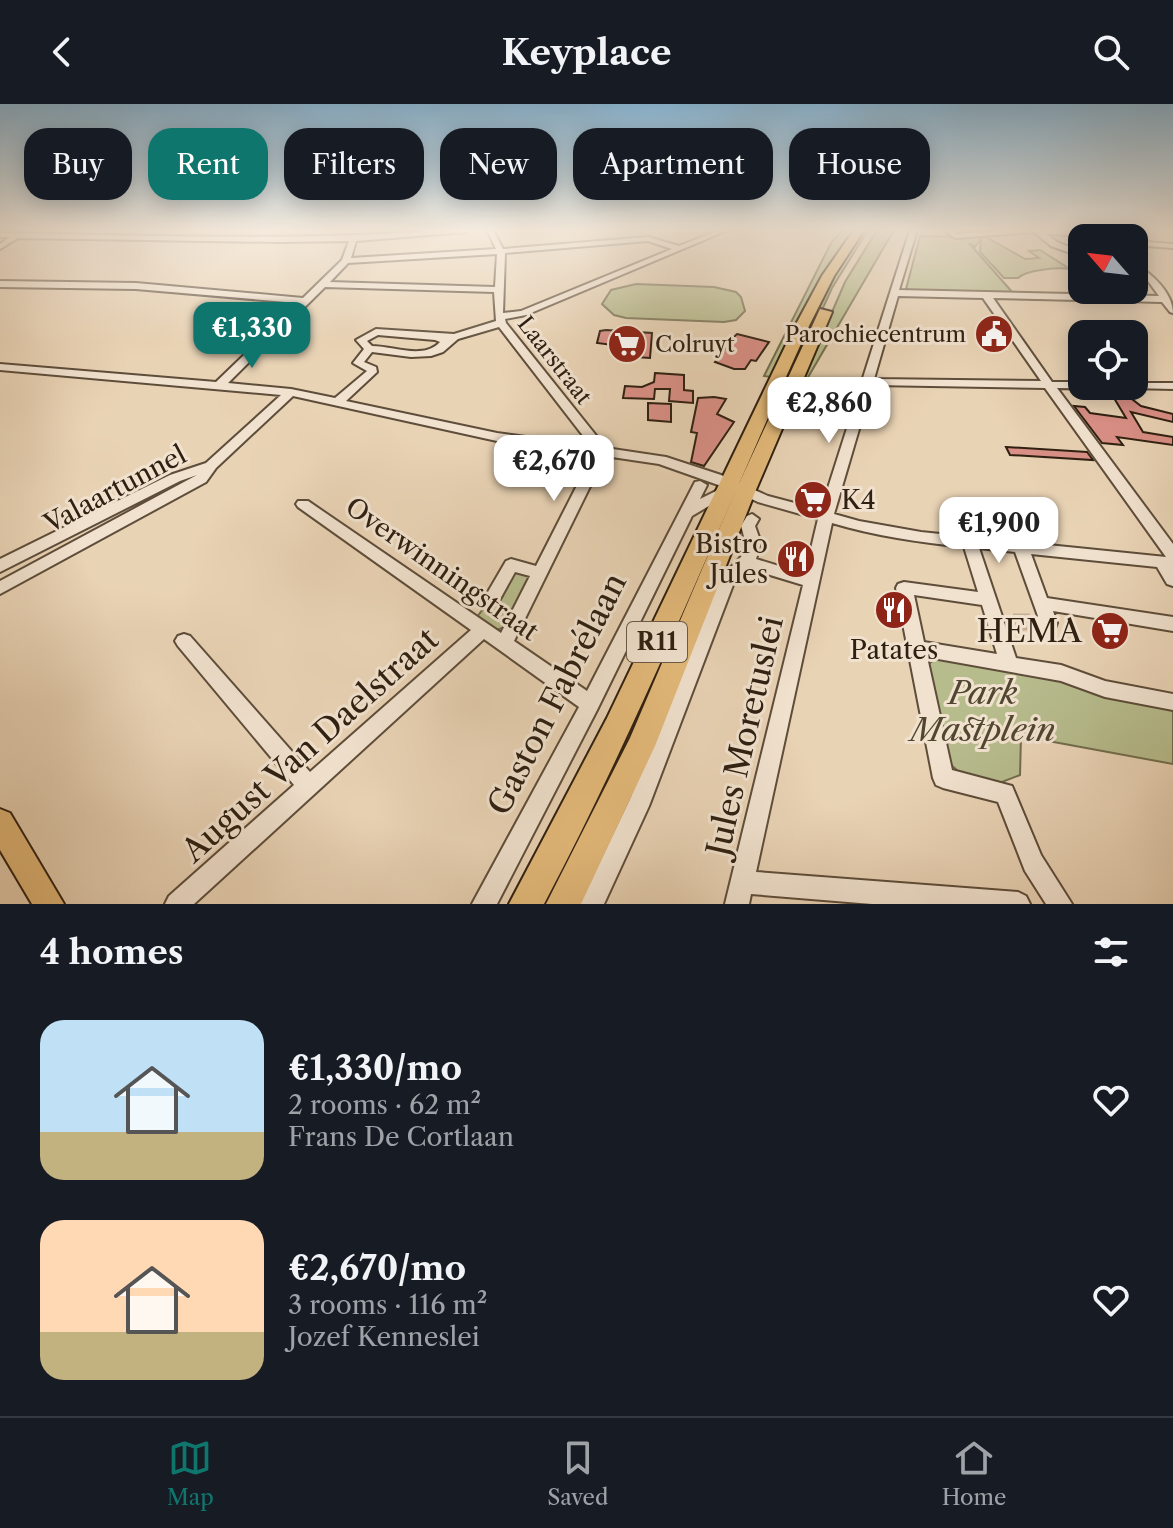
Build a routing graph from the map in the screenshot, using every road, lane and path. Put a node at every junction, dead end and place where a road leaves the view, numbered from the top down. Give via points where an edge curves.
1 (340, 267) edge
2 (502, 267) edge
3 (632, 267) edge
4 (835, 267) edge
5 (848, 267) edge
6 (902, 267) edge
7 (1148, 277) edge
8 (0, 284) edge
9 (324, 284) junction
10 (500, 290) junction
11 (894, 293) junction
12 (986, 295) junction
13 (1165, 299) junction
14 (307, 301) junction
15 (1173, 310) edge
16 (499, 317) junction
17 (447, 339) junction
18 (369, 349) junction
19 (0, 367) edge
20 (866, 382) junction
21 (1048, 384) junction
22 (220, 385) junction
23 (1068, 385) edge
24 (1148, 386) edge
25 (1173, 386) edge
26 (291, 392) junction
27 (339, 401) junction
28 (601, 451) junction
29 (211, 465) junction
30 (730, 494) junction
31 (303, 504) dead end
32 (686, 513) junction
33 (826, 518) junction
34 (970, 543) junction
35 (1021, 548) junction
36 (1169, 560) edge
37 (747, 562) junction
38 (0, 566) edge
39 (541, 573) junction
40 (0, 577) edge
41 (1173, 580) edge
42 (812, 582) junction
43 (0, 588) edge
44 (493, 597) dead end
45 (990, 600) junction
46 (1041, 603) junction
47 (1041, 622) dead end
48 (1173, 624) edge
49 (483, 630) junction
50 (184, 641) dead end
51 (504, 644) junction
52 (916, 648) junction
53 (1009, 663) junction
54 (1173, 702) edge
55 (590, 704) junction
56 (309, 787) junction
57 (0, 823) edge
58 (740, 893) edge
59 (49, 904) edge
60 (177, 904) edge
61 (484, 904) edge
62 (526, 904) edge
63 (563, 904) edge
64 (592, 904) edge
65 (1018, 904) edge
66 (1060, 904) edge

1 - 9 street
2 - 10 street, Laarstraat
3 - 16 street via 523,313
4 - 30 highway, R11
5 - 30 highway, R11
6 - 11 street, Jules Moretuslei
7 - 13 street
8 - 14 street via 136,286
9 - 10 street
9 - 14 street
10 - 16 street, Laarstraat
11 - 12 street
11 - 20 street, Jules Moretuslei
12 - 13 street
12 - 21 street
13 - 15 street
14 - 22 street
16 - 17 street
16 - 28 street, Laarstraat
17 - 18 street via 441,350 428,355
17 - 18 street via 376,332 361,340
18 - 27 street via 358,363 372,372
19 - 22 street
20 - 21 street
20 - 33 street, Jules Moretuslei
21 - 23 street
21 - 36 street
22 - 26 street
24 - 25 street
26 - 27 street
26 - 29 street
27 - 28 street via 497,437
28 - 30 street via 661,460
28 - 39 street
29 - 38 street
29 - 40 street, Valaartunnel
29 - 43 street via 201,479 177,493
30 - 32 street, Gaston Fabrélaan
30 - 32 street
30 - 33 street
30 - 37 street via 754,543
30 - 62 highway, R11 via 584,799
30 - 63 highway, R11 via 641,746
31 - 49 street, Overwinningstraat
32 - 55 street, Gaston Fabrélaan
33 - 34 street
33 - 42 street, Jules Moretuslei
34 - 35 street
34 - 45 street
35 - 36 street
35 - 46 street
36 - 41 street
37 - 42 street
37 - 64 street, Jules Moretuslei via 726,582 638,806
39 - 44 street via 511,565
39 - 51 street
42 - 58 street, Jules Moretuslei
45 - 52 street via 904,588
45 - 53 street via 1004,621
46 - 47 street via 1049,623
46 - 48 street
49 - 51 street, Overwinningstraat
49 - 56 street, August Van Daelstraat
50 - 56 street
51 - 55 street, Overwinningstraat
52 - 53 street
52 - 66 street via 943,778 1005,793 1033,863
53 - 54 street
55 - 61 street, Gaston Fabrélaan
56 - 60 street, August Van Daelstraat
57 - 59 main road
58 - 65 street

